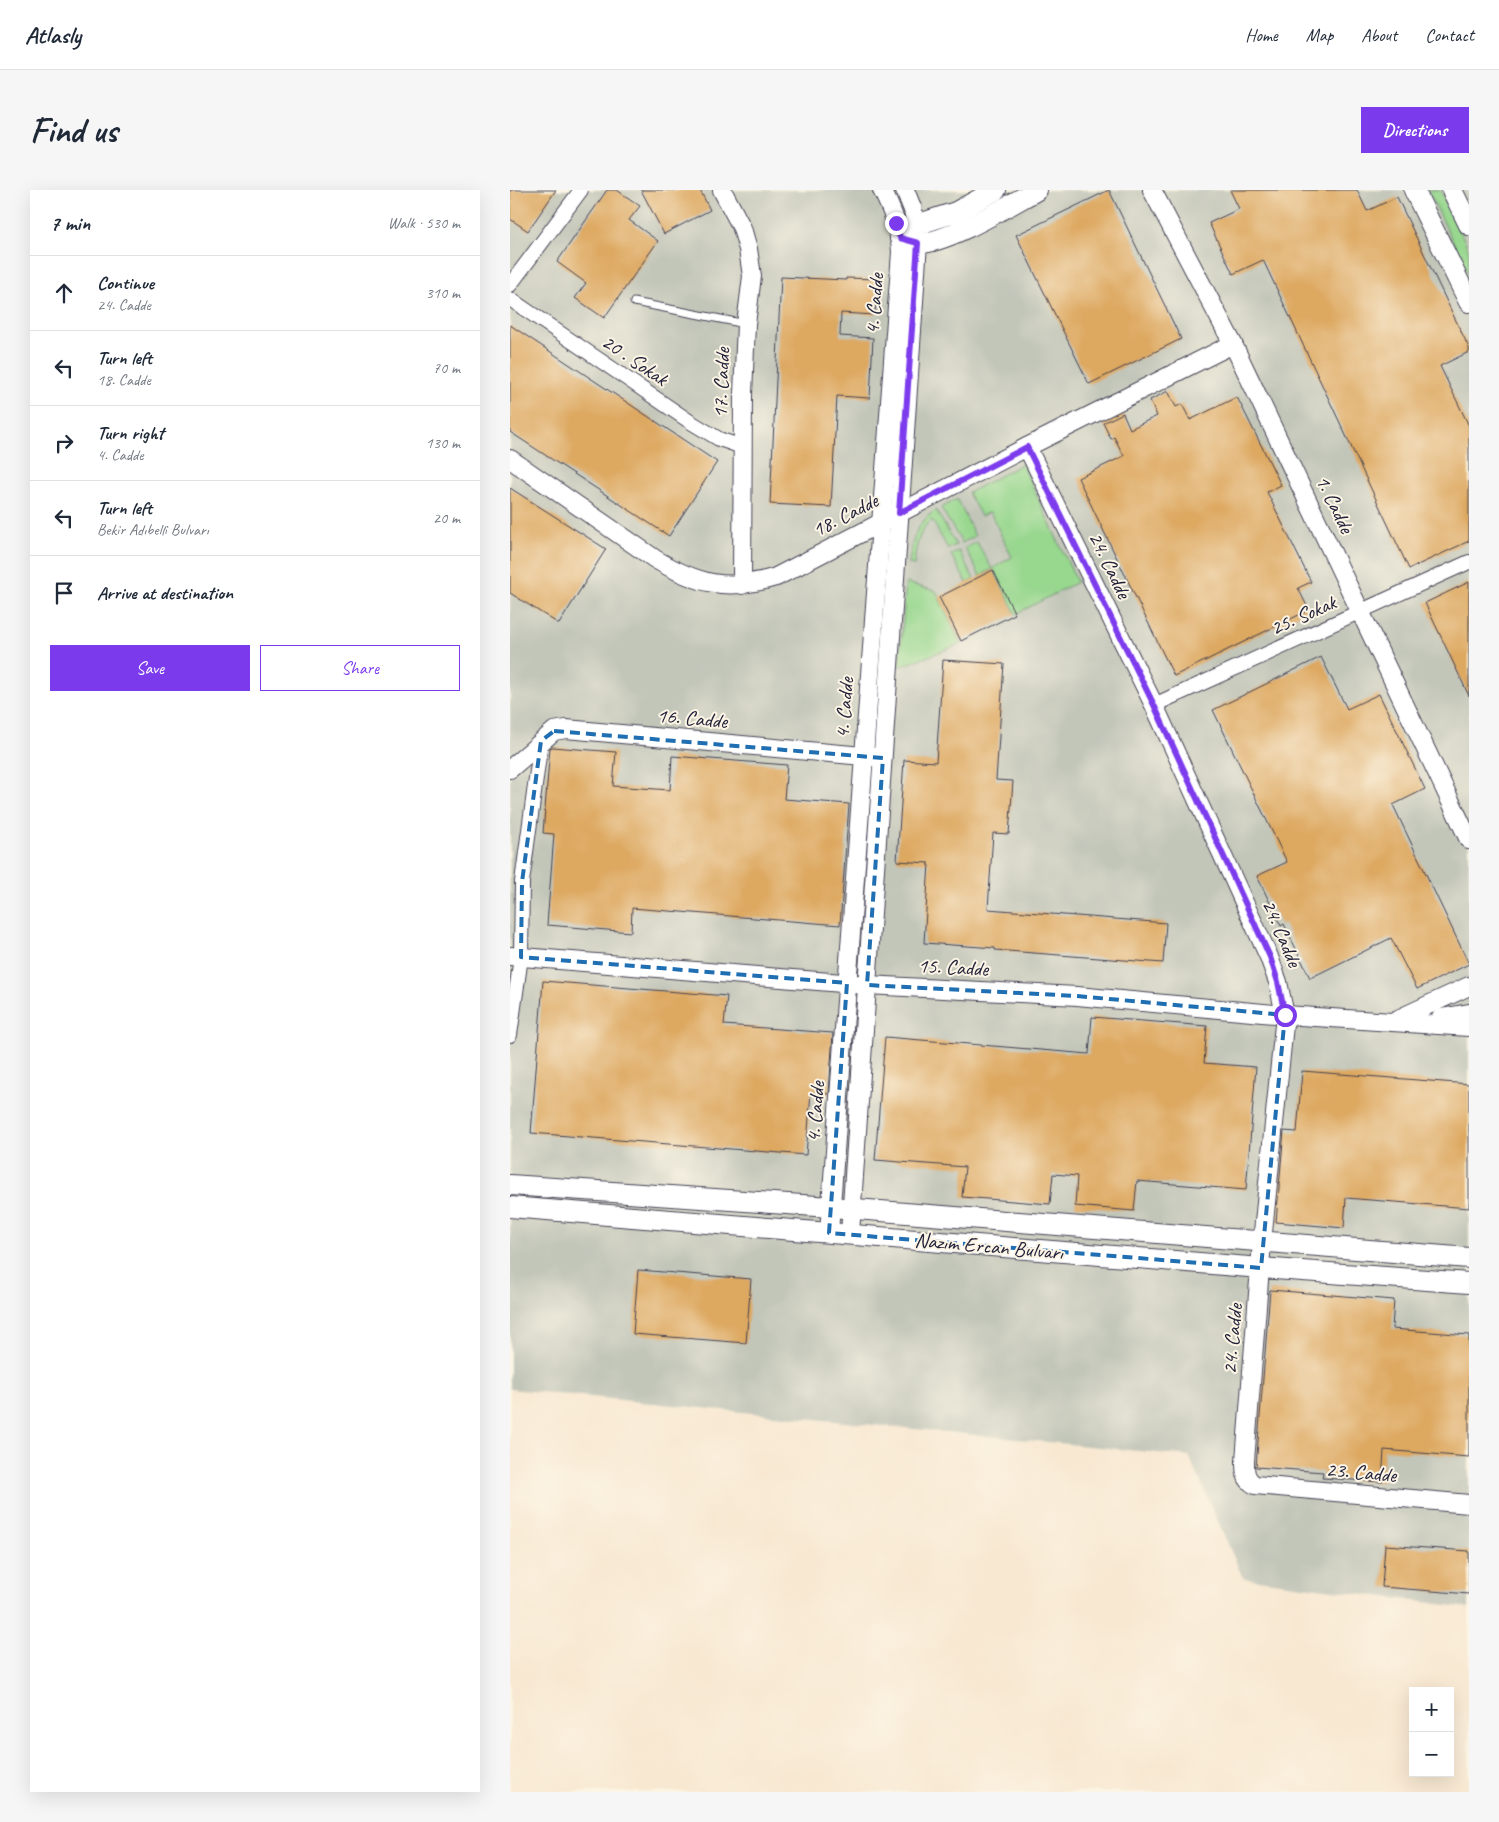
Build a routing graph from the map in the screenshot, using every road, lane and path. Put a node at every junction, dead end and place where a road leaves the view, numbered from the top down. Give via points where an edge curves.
1 (580, 190) edge
2 (722, 190) edge
3 (882, 190) edge
4 (905, 190) edge
5 (996, 190) edge
6 (1037, 190) edge
7 (1152, 190) edge
8 (1414, 190) edge
9 (1452, 190) edge
10 (1469, 225) edge
11 (911, 236) junction
12 (510, 285) edge
13 (510, 299) edge
14 (634, 302) dead end
15 (1469, 302) edge
16 (746, 324) junction
17 (1233, 344) junction
18 (742, 447) junction
19 (1027, 447) junction
20 (510, 459) edge
21 (899, 513) junction
22 (880, 523) junction
23 (1469, 562) edge
24 (742, 585) junction
25 (1361, 611) junction
26 (1154, 705) junction
27 (542, 742) junction
28 (864, 756) junction
29 (884, 758) junction
30 (510, 769) edge
31 (1469, 840) edge
32 (515, 957) edge
33 (847, 983) junction
34 (867, 985) junction
35 (1469, 986) edge
36 (1469, 1013) edge
37 (1285, 1015) junction
38 (1393, 1022) junction
39 (1469, 1026) edge
40 (510, 1035) edge
41 (510, 1185) edge
42 (510, 1207) edge
43 (841, 1208) junction
44 (829, 1233) junction
45 (850, 1234) junction
46 (1262, 1242) junction
47 (1469, 1258) edge
48 (1261, 1268) junction
49 (1469, 1283) edge
50 (1250, 1482) joint
51 (1469, 1504) edge

1 - 12 street
2 - 16 street, 17. Cadde via 742,228 751,264
3 - 11 street, 4. Cadde
4 - 11 street, 4. Cadde via 913,210
5 - 11 main road
6 - 11 main road via 929,242
7 - 17 street, 1. Cadde
8 - 15 main road
9 - 10 main road
11 - 21 street, 4. Cadde
11 - 22 street, 4. Cadde via 901,252
13 - 18 street, 20 . Sokak via 689,421 719,439
14 - 16 lane
16 - 18 street, 17. Cadde
17 - 19 street, 18. Cadde
17 - 25 street, 1. Cadde
18 - 24 street, 17. Cadde
19 - 21 street, 18. Cadde
19 - 26 street, 24. Cadde
20 - 24 street, 18. Cadde via 654,559 700,580
21 - 22 street, 18. Cadde
21 - 29 street, 4. Cadde
22 - 24 street, 18. Cadde via 776,577
22 - 28 street, 4. Cadde
23 - 25 street, 25. Sokak
25 - 26 street, 25. Sokak
25 - 31 street, 1. Cadde
26 - 37 street, 24. Cadde via 1270,957
27 - 28 street, 16. Cadde via 554,731 566,729
27 - 30 street, 16. Cadde
27 - 32 street
28 - 29 street, 16. Cadde
28 - 33 street, 4. Cadde
29 - 34 street, 4. Cadde
32 - 33 street, 15. Cadde
32 - 40 street
33 - 34 street, 15. Cadde
33 - 43 street, 4. Cadde
34 - 37 street, 15. Cadde via 1077,996
34 - 43 street, 4. Cadde
35 - 38 street, 15. Cadde
36 - 38 street, 15. Cadde
37 - 38 street, 15. Cadde
37 - 46 street, 24. Cadde
38 - 39 street, 15. Cadde
41 - 43 main road, Nazım Ercan Bulvarı
42 - 44 main road, Nazım Ercan Bulvarı
43 - 44 street, 4. Cadde
43 - 45 street, 4. Cadde
43 - 46 main road, Nazım Ercan Bulvarı
44 - 45 main road, Nazım Ercan Bulvarı
45 - 48 main road, Nazım Ercan Bulvarı
46 - 47 main road, Nazım Ercan Bulvarı
46 - 48 street, 24. Cadde
48 - 49 main road, Nazım Ercan Bulvarı
48 - 50 street, 24. Cadde via 1245,1461 1246,1476
50 - 51 street, 23. Cadde

